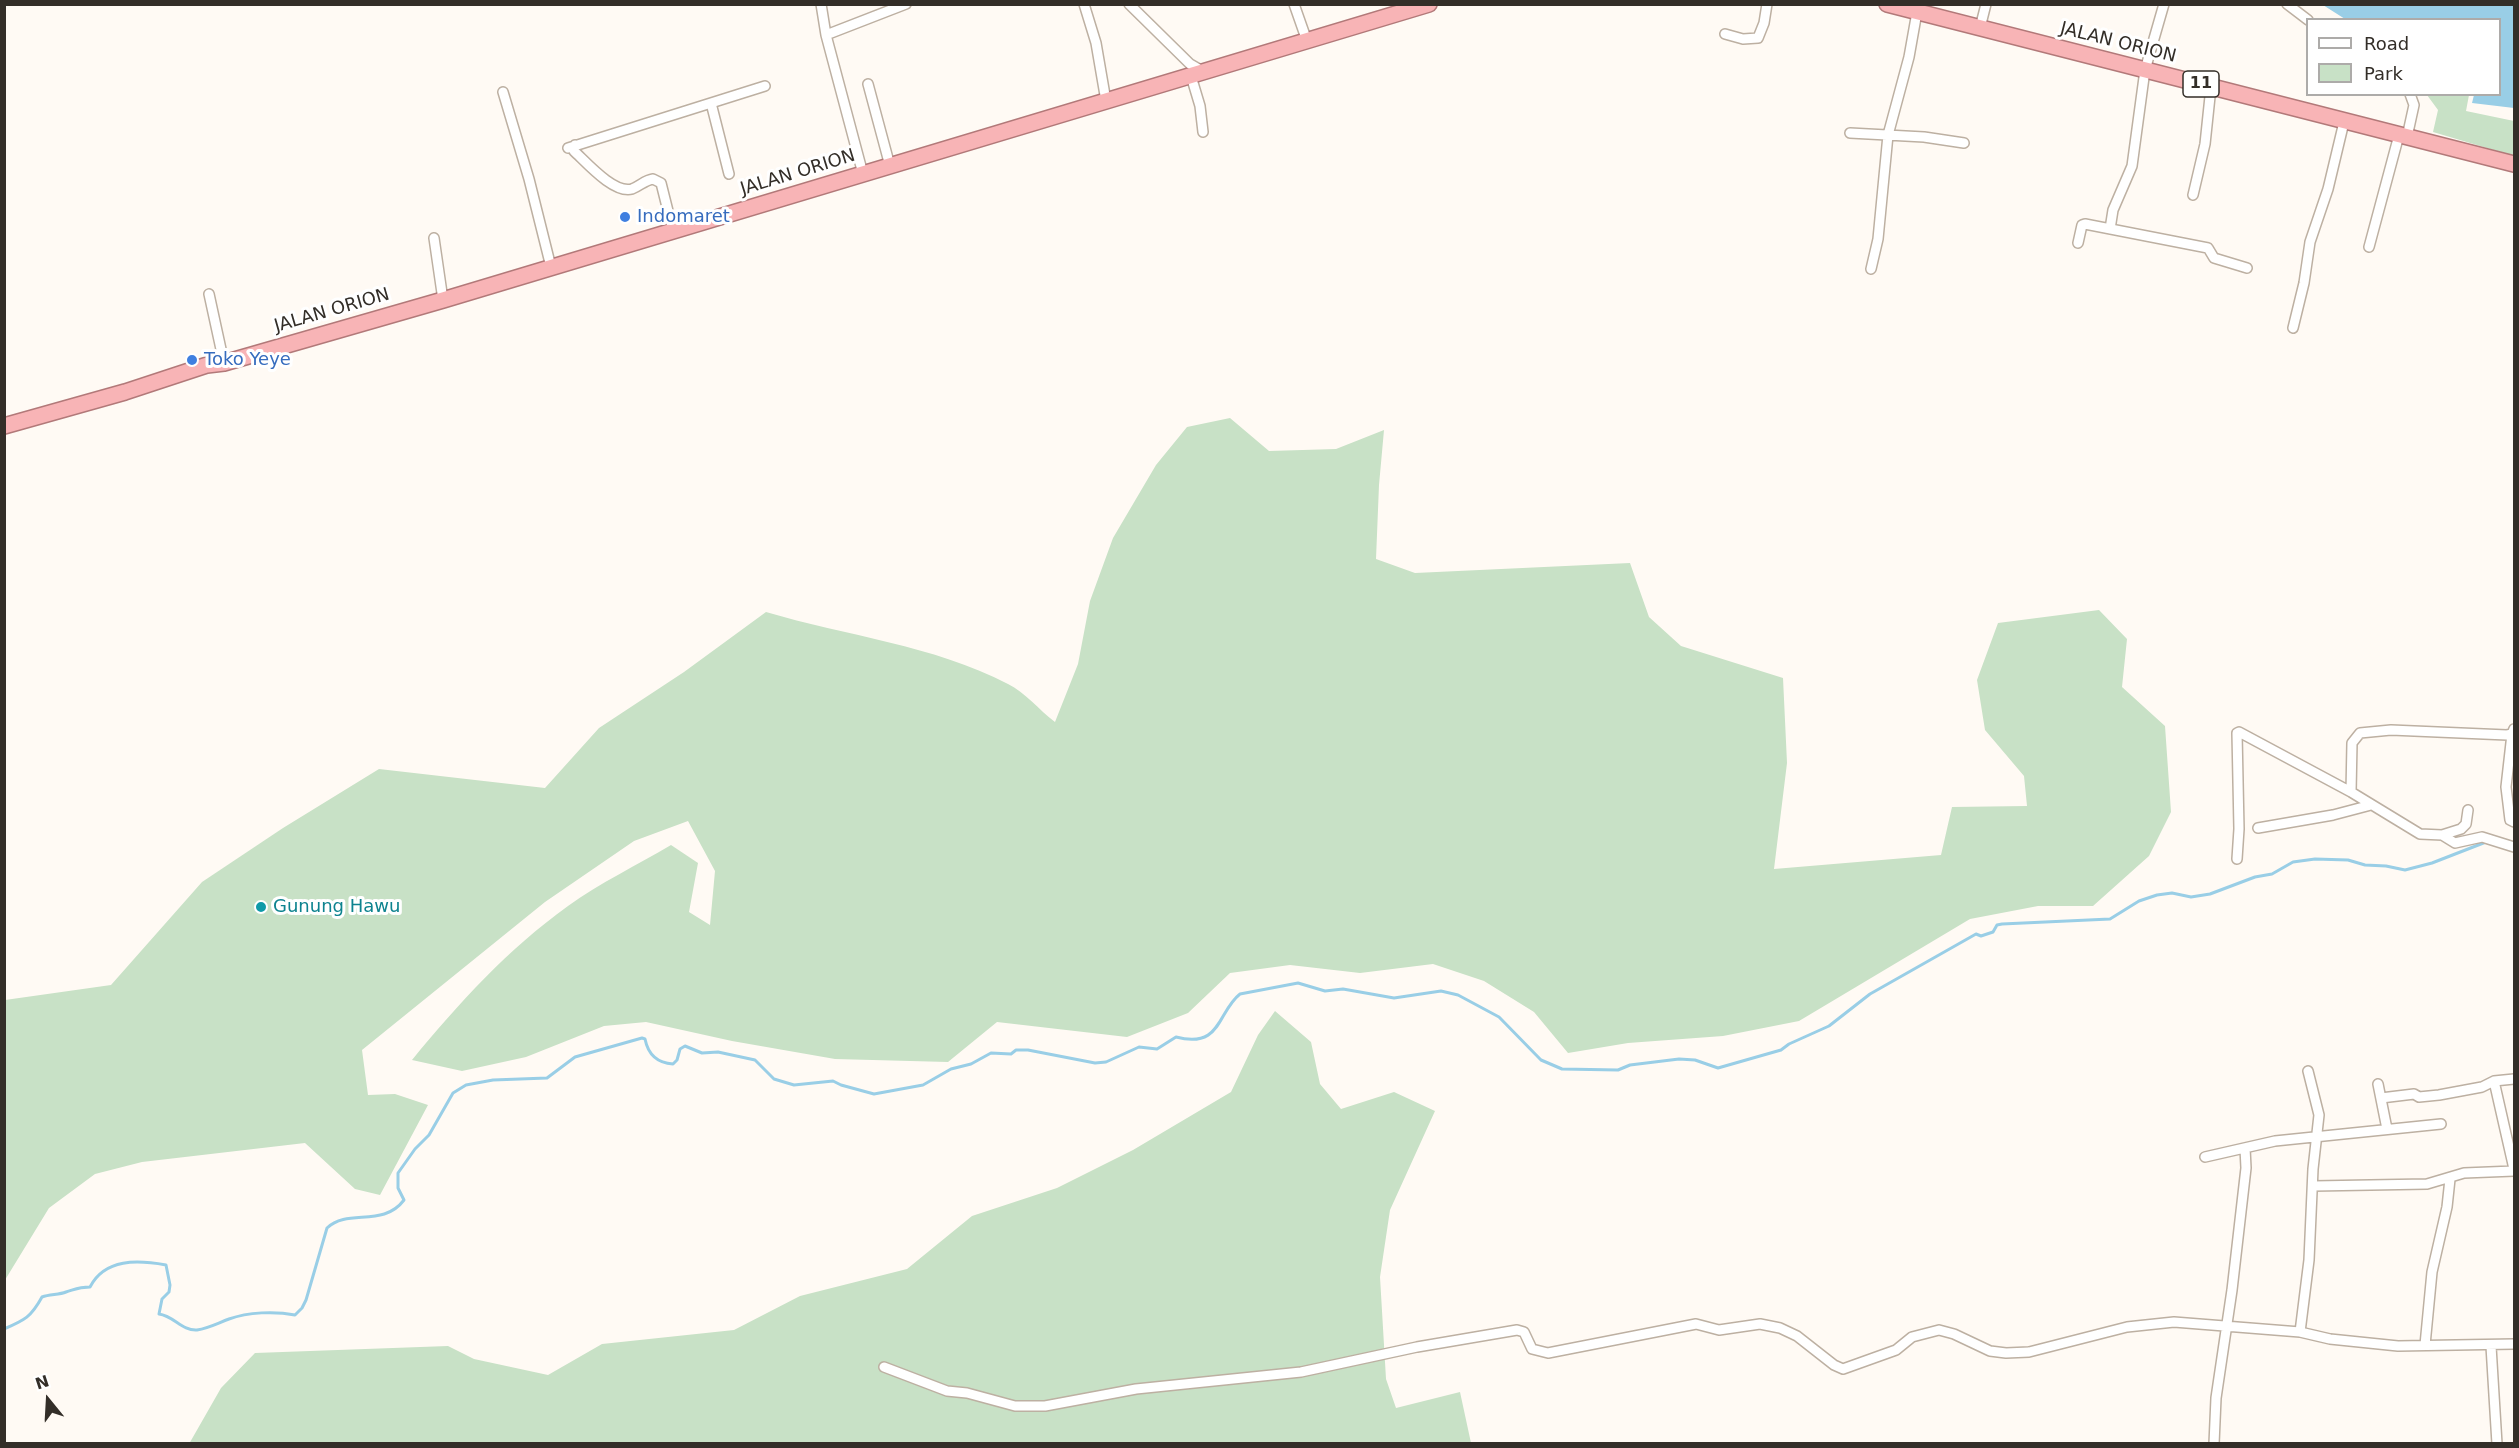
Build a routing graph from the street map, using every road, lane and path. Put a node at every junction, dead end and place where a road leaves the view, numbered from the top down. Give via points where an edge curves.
1 (821, 4) edge
2 (906, 4) edge
3 (1084, 4) edge
4 (1129, 4) edge
5 (1294, 4) edge
6 (1429, 4) edge
7 (1767, 4) edge
8 (1887, 4) edge
9 (1986, 4) edge
10 (2164, 4) edge
11 (2287, 4) edge
12 (1410, 7) edge
13 (1917, 12) junction
14 (2306, 19) edge
15 (1980, 28) junction
16 (826, 34) junction
17 (1725, 34) dead end
18 (1307, 41) junction
19 (2145, 70) junction
20 (1198, 74) junction
21 (868, 84) dead end
22 (765, 86) dead end
23 (2211, 87) junction
24 (503, 92) dead end
25 (2411, 96) edge
26 (1106, 100) junction
27 (711, 103) junction
28 (2344, 122) junction
29 (1203, 132) dead end
30 (1850, 133) dead end
31 (1888, 135) junction
32 (2403, 136) junction
33 (1964, 143) dead end
34 (2514, 164) edge
35 (890, 166) junction
36 (729, 174) dead end
37 (863, 174) junction
38 (2193, 195) dead end
39 (2110, 229) junction
40 (673, 231) junction
41 (434, 238) dead end
42 (2078, 243) dead end
43 (2369, 247) dead end
44 (551, 267) junction
45 (2247, 268) dead end
46 (1870, 269) dead end
47 (209, 294) dead end
48 (443, 300) junction
49 (2293, 328) dead end
50 (224, 363) junction
51 (4, 426) edge
52 (2513, 731) edge
53 (2351, 792) junction
54 (2371, 805) junction
55 (2468, 810) dead end
56 (2514, 822) edge
57 (2258, 828) dead end
58 (2442, 835) junction
59 (2514, 847) edge
60 (2237, 859) dead end
61 (2308, 1071) dead end
62 (2514, 1079) edge
63 (2494, 1082) junction
64 (2378, 1084) dead end
65 (2381, 1098) junction
66 (2441, 1124) dead end
67 (2387, 1129) junction
68 (2318, 1138) junction
69 (2245, 1148) junction
70 (2205, 1157) dead end
71 (2514, 1170) edge
72 (2450, 1179) junction
73 (2313, 1186) junction
74 (2226, 1324) junction
75 (2300, 1332) junction
76 (2514, 1344) edge
77 (2425, 1345) junction
78 (2491, 1346) junction
79 (884, 1367) dead end
80 (2214, 1443) edge
81 (2497, 1443) edge

1 - 16 street
2 - 16 street
3 - 26 street
4 - 20 street
5 - 18 street
6 - 12 highway, JALAN ORION
7 - 17 street via 1758,38
8 - 13 highway, JALAN ORION / 11
9 - 15 street
10 - 19 street
11 - 14 street
12 - 18 highway, JALAN ORION
13 - 15 highway, JALAN ORION / 11
13 - 31 street
15 - 19 highway, JALAN ORION / 11
16 - 37 street
18 - 20 highway, JALAN ORION
19 - 23 highway, JALAN ORION / 11
19 - 39 street via 2132,166
20 - 26 highway, JALAN ORION
20 - 29 street
21 - 35 street
22 - 27 street
23 - 28 highway, JALAN ORION / 11
23 - 38 street via 2205,144
24 - 44 street
25 - 32 street via 2414,105
26 - 35 highway, JALAN ORION
27 - 36 street
27 - 40 street via 572,146 598,174 624,189 653,179 661,183
28 - 32 highway, JALAN ORION / 11
28 - 49 street via 2310,242
30 - 31 street
31 - 33 street
31 - 46 street via 1878,239
32 - 34 highway, JALAN ORION / 11
32 - 43 street
35 - 37 highway, JALAN ORION
37 - 40 highway, JALAN ORION
39 - 42 street via 2082,225
39 - 45 street via 2208,249 2214,258
40 - 44 highway, JALAN ORION
41 - 48 street
44 - 48 highway, JALAN ORION
47 - 50 street
48 - 50 highway, JALAN ORION
50 - 51 highway, JALAN ORION
52 - 53 street via 2360,733 2352,743
52 - 56 street via 2506,795 2510,820
53 - 54 street
53 - 60 street via 2238,733
54 - 57 street
54 - 58 street via 2420,834
55 - 58 street via 2465,826
58 - 59 street via 2455,843 2482,837
61 - 68 street via 2319,1115
62 - 63 street
63 - 65 street via 2439,1095
63 - 71 street
64 - 65 street
65 - 67 street
66 - 67 street
67 - 68 street
68 - 69 street
68 - 73 street
69 - 70 street
69 - 74 street via 2246,1168
71 - 72 street via 2464,1173
72 - 73 street via 2427,1184
72 - 77 street via 2432,1272
73 - 75 street
74 - 75 street
74 - 79 street via 2145,1324 2029,1352 2006,1353 1990,1351 1939,1330 1912,1337 1896,1350 1843,1369 1790,1331 1760,1324 1719,1330 1696,1324 1548,1353 1532,1349 1524,1332 1517,1330 1301,1372 1136,1389 1046,1406 1015,1406 947,1391
74 - 80 street
75 - 77 street via 2387,1345
76 - 78 street
77 - 78 street
78 - 81 street

